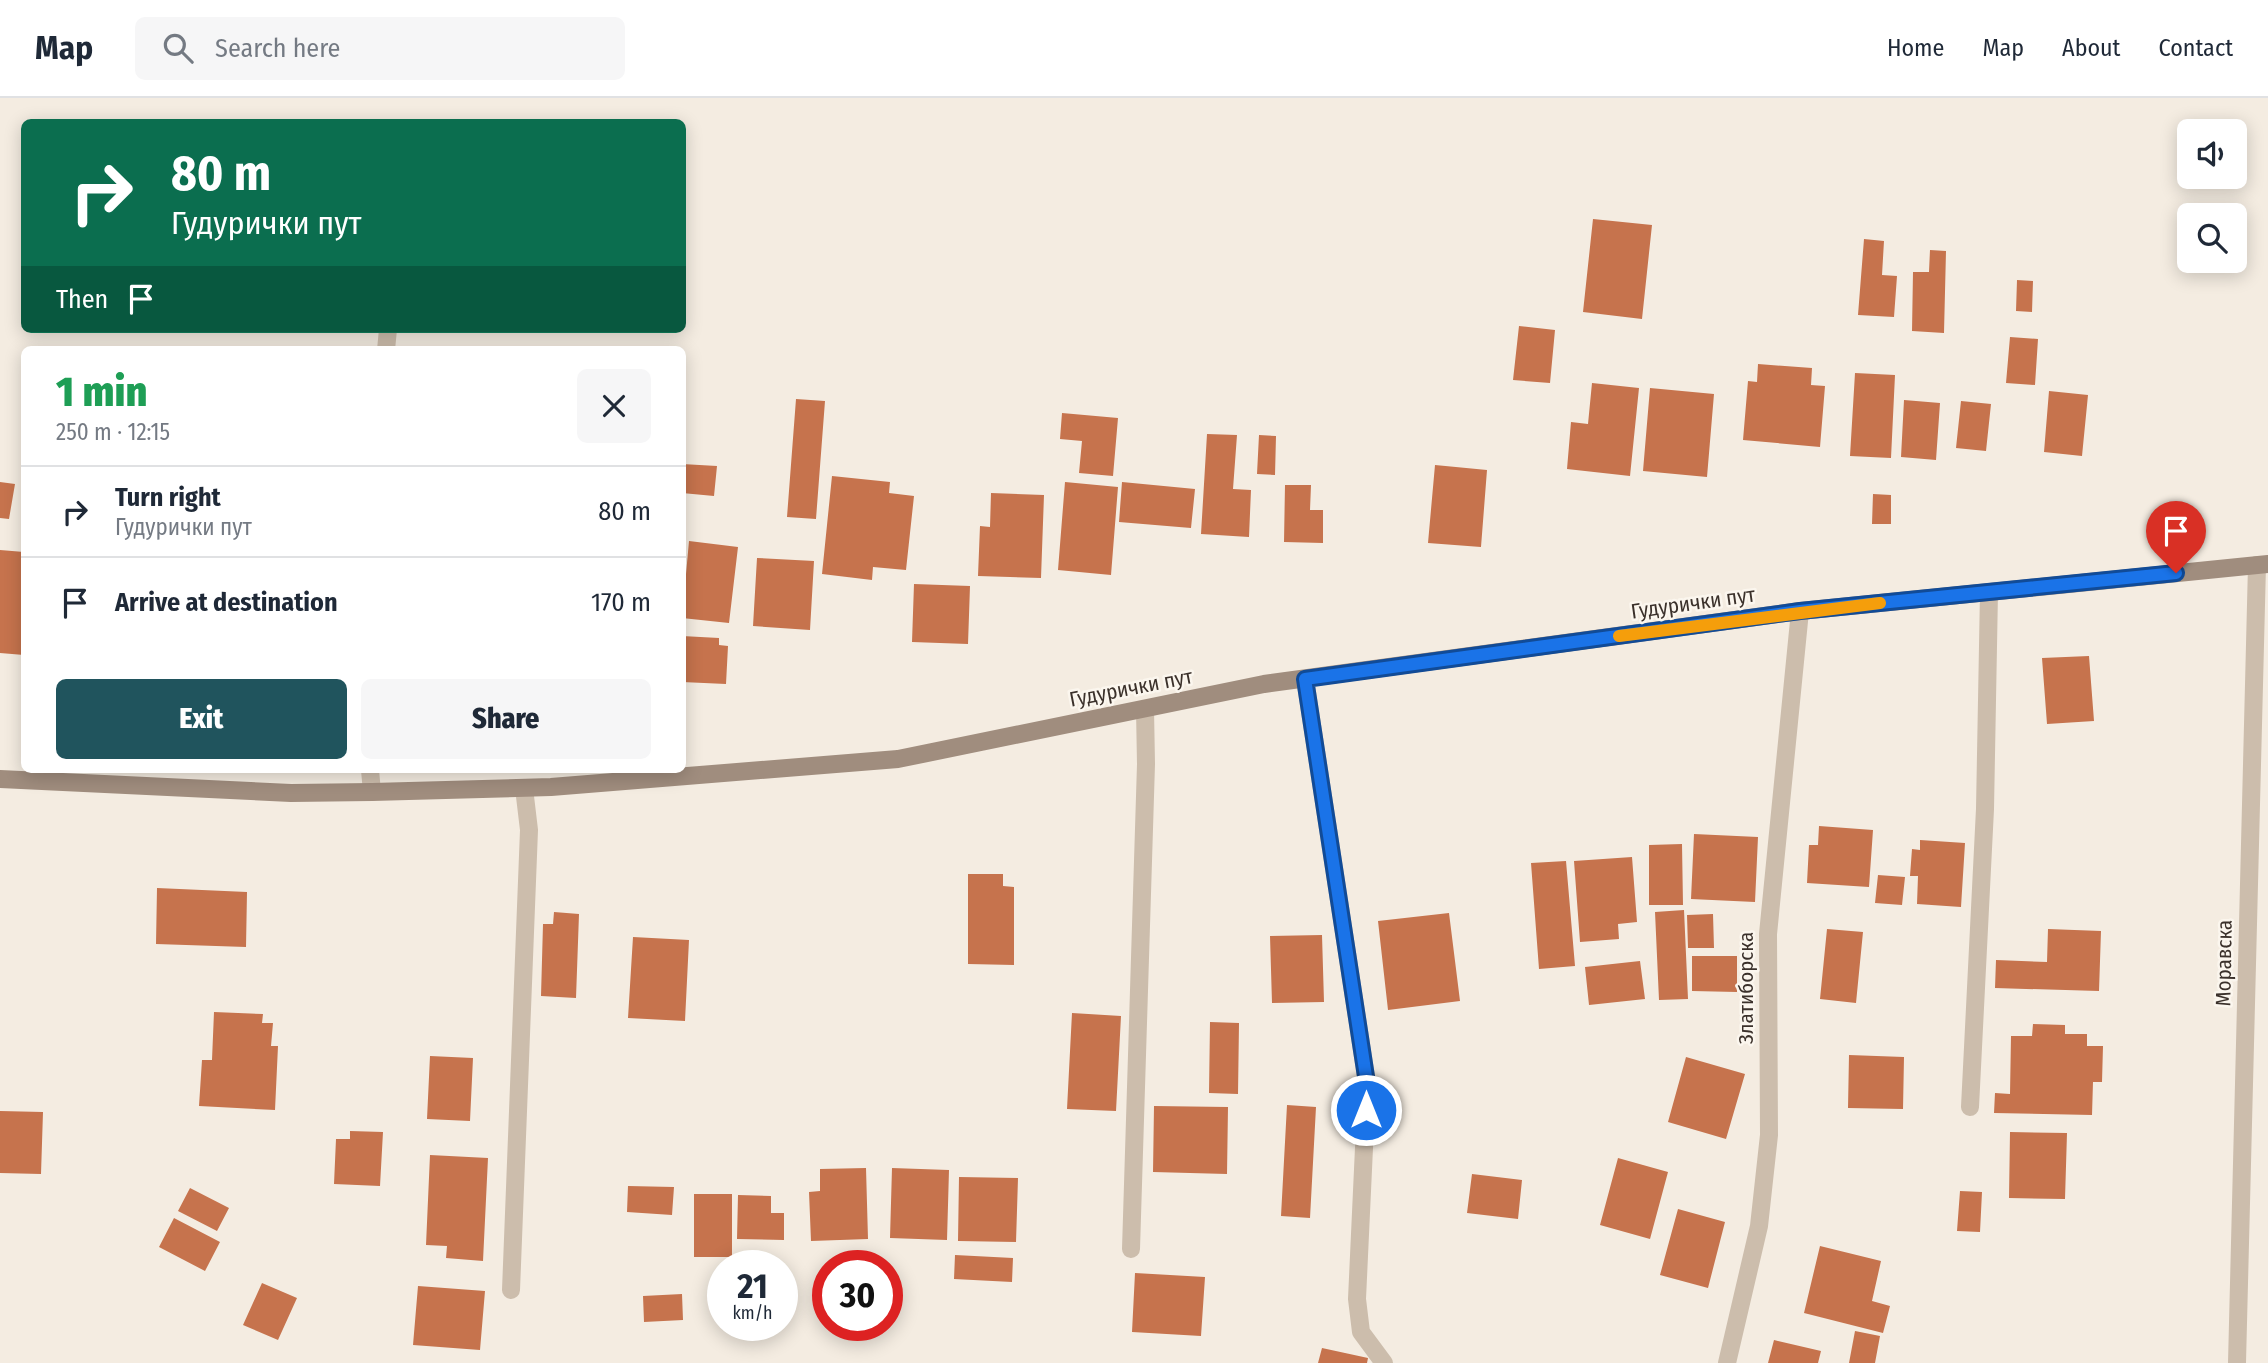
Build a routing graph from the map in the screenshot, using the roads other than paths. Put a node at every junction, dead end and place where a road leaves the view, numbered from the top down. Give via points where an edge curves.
1 (2262, 564) edge
2 (1989, 592) junction
3 (1800, 611) junction
4 (1305, 679) junction
5 (1145, 709) junction
6 (370, 773) edge
7 (0, 779) edge
8 (524, 788) junction
9 (372, 792) junction
10 (1970, 1107) dead end
11 (1131, 1249) dead end
12 (511, 1290) dead end
13 (1384, 1363) edge
14 (1727, 1363) edge
15 (2237, 1363) edge

1 - 2 street, Гудурички пут
1 - 15 street, Моравска
2 - 3 street, Гудурички пут
2 - 10 street via 1985,809
3 - 4 street, Гудурички пут
3 - 14 street, Златиборска via 1768,933 1769,1135 1759,1226
4 - 5 street, Гудурички пут
4 - 13 street via 1367,1083 1357,1299 1362,1332
5 - 8 street, Гудурички пут via 898,759
5 - 11 street
6 - 9 street
7 - 9 street, Гудурички пут via 291,793
8 - 9 street, Гудурички пут
8 - 12 street via 529,830

